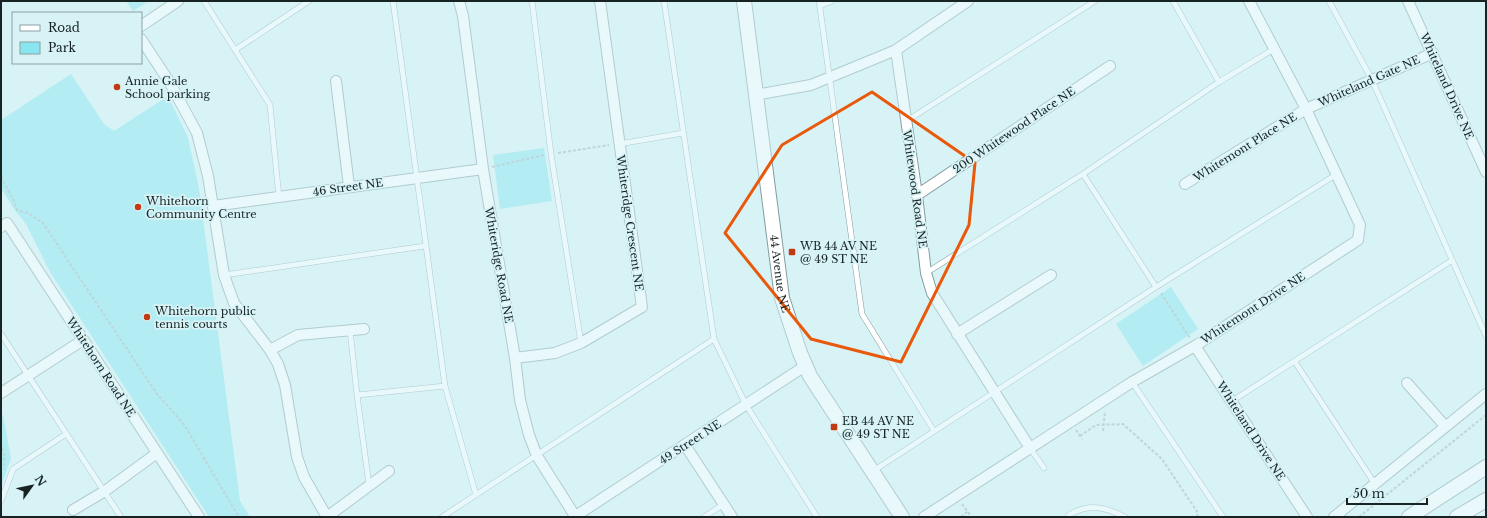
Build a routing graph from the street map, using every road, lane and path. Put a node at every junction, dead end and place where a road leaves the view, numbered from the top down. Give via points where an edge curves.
1 (178, 1) edge
2 (204, 1) edge
3 (309, 1) edge
4 (393, 1) edge
5 (459, 1) edge
6 (532, 1) edge
7 (600, 1) edge
8 (664, 1) edge
9 (744, 1) edge
10 (832, 1) edge
11 (968, 1) edge
12 (1095, 1) edge
13 (1173, 1) edge
14 (1249, 1) edge
15 (1330, 1) edge
16 (1408, 1) edge
17 (820, 4) edge
18 (142, 25) edge
19 (142, 41) edge
20 (1274, 49) junction
21 (235, 50) junction
22 (896, 50) junction
23 (1433, 53) junction
24 (1110, 66) dead end
25 (830, 78) junction
26 (1372, 80) junction
27 (336, 81) dead end
28 (1219, 82) junction
29 (755, 95) junction
30 (1306, 109) junction
31 (905, 122) junction
32 (683, 133) junction
33 (619, 144) junction
34 (483, 169) junction
35 (1486, 172) edge
36 (1083, 174) junction
37 (1337, 174) junction
38 (1, 177) edge
39 (416, 178) junction
40 (1185, 184) dead end
41 (349, 186) junction
42 (917, 194) junction
43 (279, 198) junction
44 (214, 206) junction
45 (1, 227) edge
46 (425, 246) junction
47 (1451, 261) junction
48 (926, 273) junction
49 (224, 275) junction
50 (1051, 275) dead end
51 (1156, 287) junction
52 (364, 328) dead end
53 (350, 330) junction
54 (1, 334) edge
55 (957, 334) junction
56 (1486, 336) edge
57 (714, 339) junction
58 (83, 340) junction
59 (581, 343) junction
60 (1195, 346) junction
61 (270, 350) junction
62 (515, 358) junction
63 (1296, 362) junction
64 (805, 366) junction
65 (28, 376) junction
66 (1132, 382) junction
67 (1407, 382) dead end
68 (445, 386) junction
69 (993, 392) junction
70 (1, 393) edge
71 (1486, 394) edge
72 (356, 395) junction
73 (1232, 401) junction
74 (746, 405) junction
75 (1486, 415) edge
76 (1104, 424) junction
77 (1445, 426) junction
78 (934, 431) junction
79 (1103, 431) dead end
80 (66, 434) junction
81 (1080, 436) dead end
82 (1, 443) edge
83 (685, 445) junction
84 (1030, 448) junction
85 (157, 453) junction
86 (537, 456) junction
87 (1486, 467) edge
88 (1044, 468) dead end
89 (4, 471) dead end
90 (389, 471) dead end
91 (872, 472) junction
92 (1375, 484) junction
93 (370, 485) junction
94 (105, 491) junction
95 (476, 495) junction
96 (956, 496) junction
97 (1486, 500) edge
98 (1, 501) edge
99 (724, 504) junction
100 (73, 510) dead end
101 (967, 512) junction
102 (971, 516) dead end
103 (121, 517) edge
104 (198, 517) edge
105 (239, 517) edge
106 (327, 517) edge
107 (442, 517) edge
108 (575, 517) edge
109 (704, 517) edge
110 (732, 517) edge
111 (817, 517) edge
112 (902, 517) edge
113 (924, 517) edge
114 (961, 517) edge
115 (1068, 517) edge
116 (1126, 517) edge
117 (1198, 517) edge
118 (1223, 517) edge
119 (1307, 517) edge
120 (1334, 517) edge
121 (1359, 517) edge
122 (1409, 517) edge
123 (1457, 517) edge

1 - 18 street
2 - 21 lane
3 - 21 lane
4 - 39 lane
5 - 34 street, Whiteridge Road NE
6 - 59 lane via 551,154
7 - 33 street, Whiteridge Crescent NE
8 - 32 lane
9 - 29 street, 44 Avenue NE
10 - 17 lane
11 - 22 street
12 - 31 lane
13 - 28 lane
14 - 20 street, Whitemont Drive NE
15 - 26 lane
16 - 23 street, Whiteland Drive NE
17 - 25 lane
19 - 44 street via 170,83 197,133
20 - 28 lane
20 - 30 street, Whitemont Drive NE
21 - 43 lane via 270,105
22 - 25 street
22 - 31 street, Whitewood Road NE
23 - 26 street, Whiteland Gate NE
23 - 35 street, Whiteland Drive NE
24 - 42 street, 200 Whitewood Place NE
25 - 29 street via 796,88
25 - 78 lane via 862,314
26 - 30 street, Whiteland Gate NE
26 - 47 lane
27 - 41 street
28 - 36 lane
29 - 64 street, 44 Avenue NE via 782,298
30 - 37 street, Whitemont Drive NE
30 - 40 street, Whitemont Place NE
31 - 42 street, Whitewood Road NE
32 - 33 lane
32 - 57 lane
33 - 59 street, Whiteridge Crescent NE via 642,307
34 - 39 street, 46 Street NE
34 - 62 street, Whiteridge Road NE
36 - 48 lane
36 - 51 lane
37 - 51 lane
37 - 60 street, Whitemont Drive NE via 1360,225 1358,240
38 - 105 path via 17,210 28,213 43,223 157,394 183,423
39 - 41 street, 46 Street NE
39 - 46 lane
41 - 43 street, 46 Street NE
42 - 48 street, Whitewood Road NE
43 - 44 street, 46 Street NE
44 - 49 street
45 - 58 street, Whitehorn Road NE via 7,223
46 - 49 lane
46 - 68 lane
47 - 56 lane
47 - 63 lane
48 - 55 street, Whitewood Road NE via 932,293
49 - 61 street via 234,303
50 - 55 street
51 - 60 path
51 - 69 lane
52 - 53 street
53 - 61 street via 298,335
53 - 72 lane
54 - 65 lane
55 - 69 street, Whitewood Road NE
57 - 74 lane
57 - 86 lane
58 - 65 street
58 - 85 street, Whitehorn Road NE
59 - 62 street, Whiteridge Crescent NE via 555,353
60 - 66 street, Whitemont Drive NE
60 - 73 street, Whiteland Drive NE
61 - 106 street via 286,385 297,457 304,477
62 - 86 street, Whiteridge Road NE via 520,400
63 - 73 lane
63 - 92 lane
64 - 74 street, 49 Street NE
64 - 91 street, 44 Avenue NE
65 - 70 street
65 - 80 lane
66 - 84 street, Whitemont Drive NE
66 - 118 lane
67 - 77 street
68 - 72 lane
68 - 95 lane
69 - 78 lane
69 - 84 street, Whitewood Road NE
71 - 77 street
72 - 93 lane
73 - 119 street, Whiteland Drive NE
74 - 83 street, 49 Street NE
74 - 111 lane
75 - 121 path
76 - 79 path
76 - 81 path via 1096,425
76 - 117 path via 1123,424 1162,459 1198,512
77 - 92 street
78 - 91 lane
80 - 94 lane
80 - 98 lane via 13,469
82 - 89 path
83 - 99 street
83 - 108 street, 49 Street NE
84 - 88 lane
84 - 96 street, Whitemont Drive NE
85 - 94 street
85 - 104 street, Whitehorn Road NE
86 - 95 lane
86 - 108 street, Whiteridge Road NE
87 - 122 street
90 - 93 street
91 - 112 street, 44 Avenue NE
92 - 120 street
93 - 106 street
94 - 100 street
94 - 103 lane
95 - 107 lane
96 - 101 path
96 - 113 street, Whitemont Drive NE
97 - 123 street
99 - 109 lane
99 - 110 street
101 - 102 path
101 - 114 path
115 - 116 lane via 1082,508 1110,509

